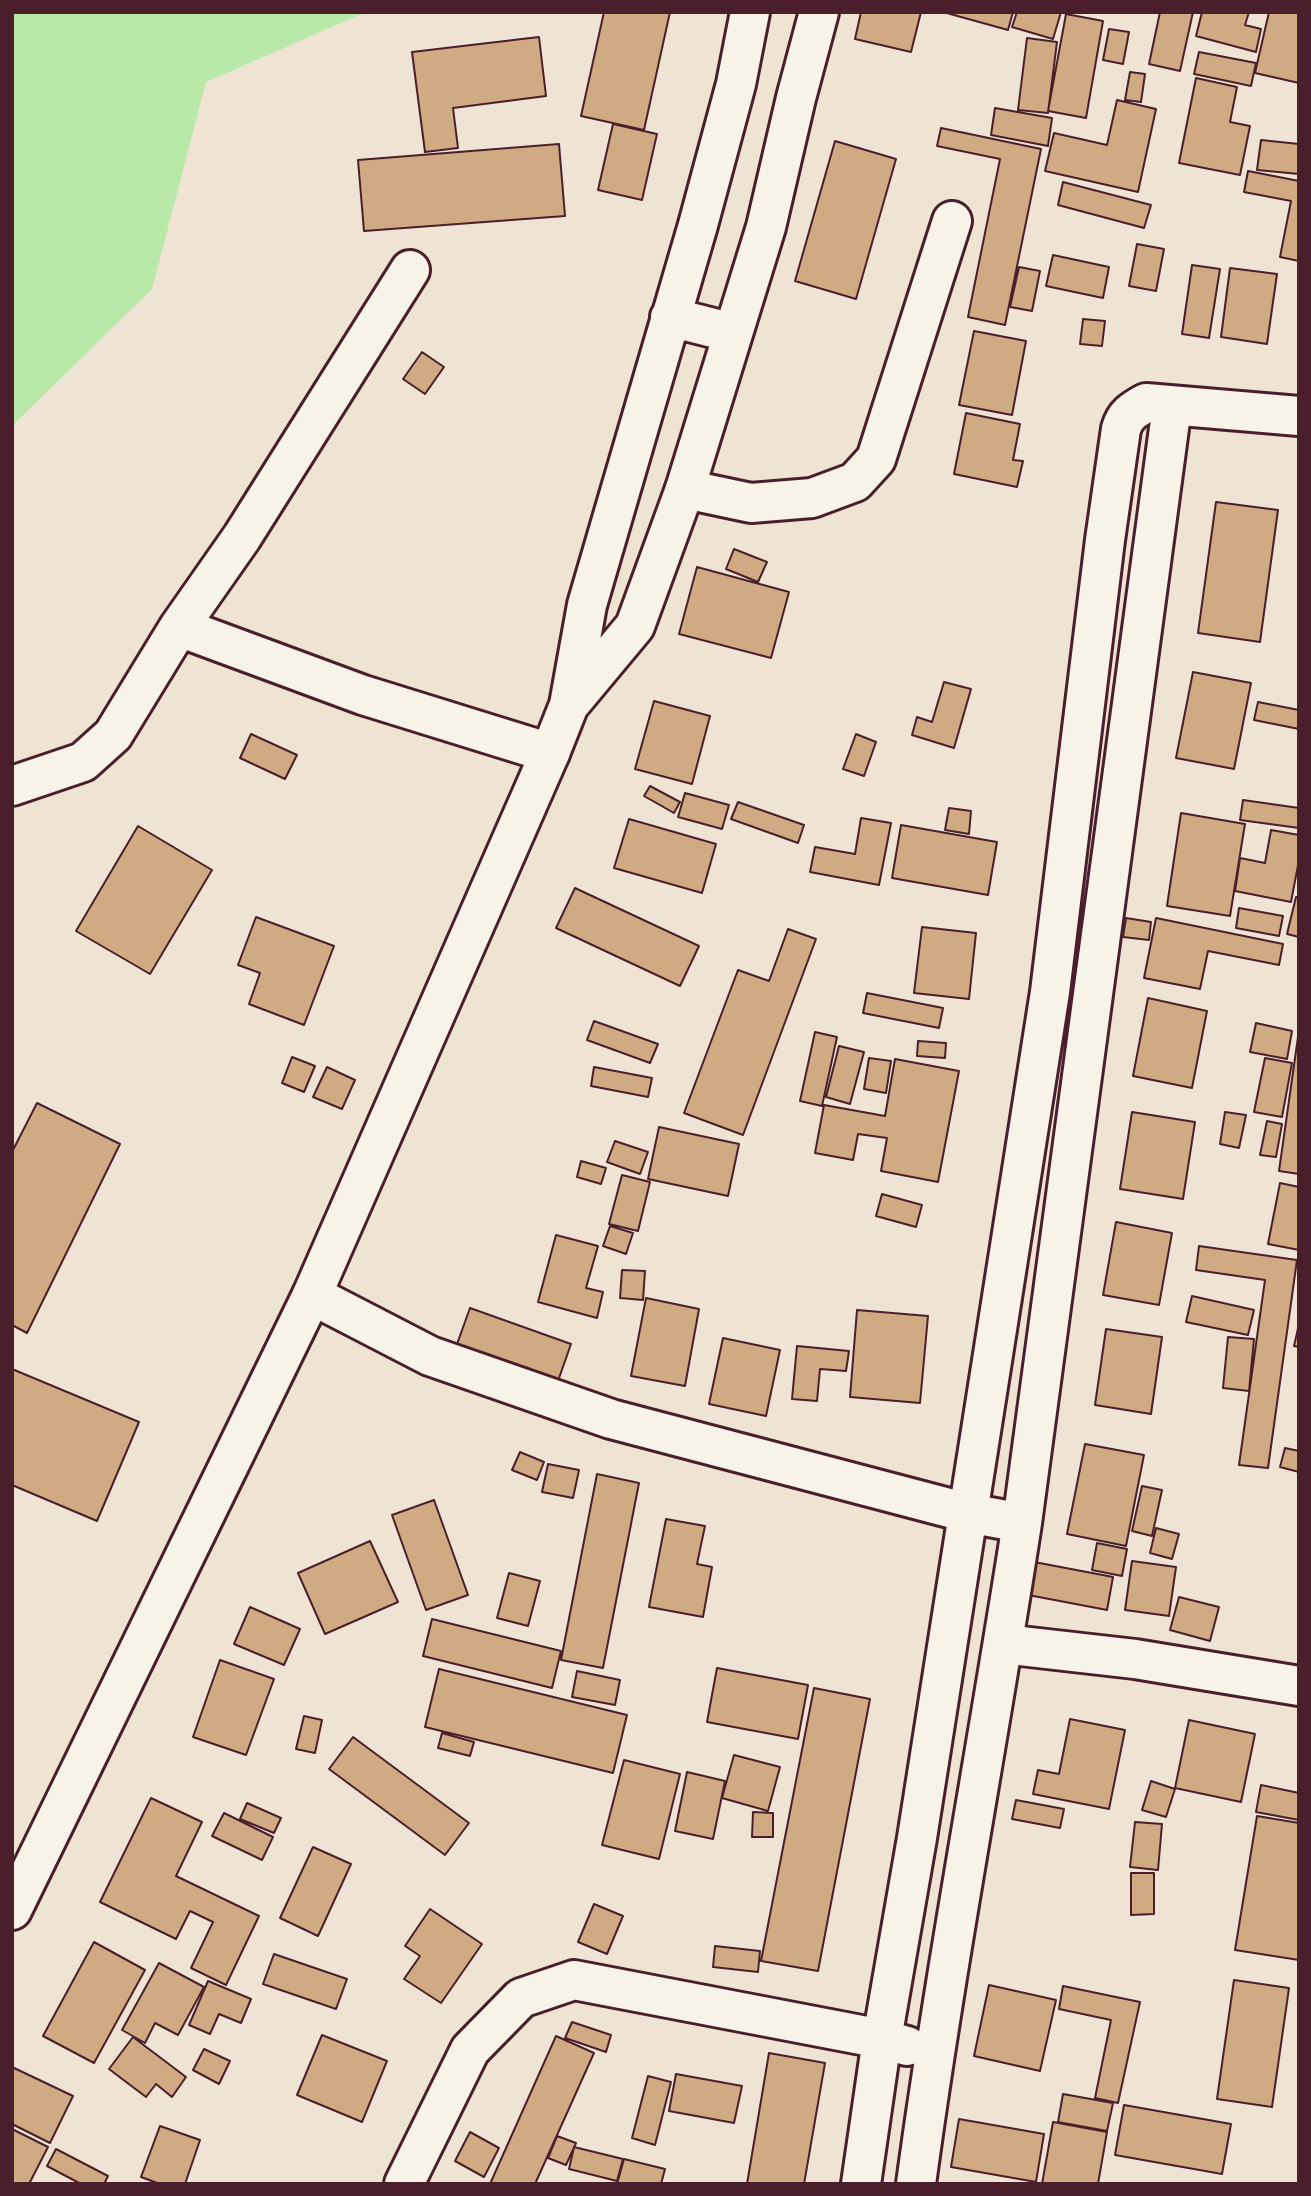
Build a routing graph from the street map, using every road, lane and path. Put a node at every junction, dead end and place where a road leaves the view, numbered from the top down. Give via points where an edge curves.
1 (750, 12) edge
2 (819, 12) edge
3 (736, 84) junction
4 (796, 98) junction
5 (952, 221) dead end
6 (410, 270) dead end
7 (670, 317) junction
8 (733, 333) junction
9 (1172, 406) junction
10 (1299, 416) edge
11 (685, 489) junction
12 (179, 627) junction
13 (569, 705) junction
14 (550, 753) junction
15 (12, 786) edge
16 (312, 1294) junction
17 (968, 1513) junction
18 (1022, 1523) junction
19 (1003, 1644) junction
20 (1299, 1686) edge
21 (917, 1838) junction
22 (970, 1842) junction
23 (12, 1910) edge
24 (882, 2039) junction
25 (934, 2053) junction
26 (404, 2184) edge
27 (861, 2184) edge
28 (916, 2184) edge

1 - 3 street
2 - 4 street
3 - 4 street
3 - 7 street
4 - 8 street via 766,227
5 - 11 street via 876,459 855,482 812,498 751,503
6 - 12 street via 242,537
7 - 8 street
7 - 13 street via 587,605
8 - 11 street
9 - 10 street
9 - 17 street via 1146,403 1133,410 1124,419 1116,456 1050,992
9 - 18 street
11 - 13 street via 635,625
12 - 14 street via 363,695
12 - 15 street via 113,735 83,762
13 - 14 street
14 - 16 street
16 - 17 street via 430,1356 611,1419
16 - 23 street
17 - 18 street
17 - 21 street
18 - 19 street
19 - 20 street via 1135,1659
19 - 22 street
21 - 22 street
21 - 24 street
22 - 25 street
24 - 25 street
24 - 26 street via 574,1980 521,1998 470,2050
24 - 27 street
25 - 28 street

